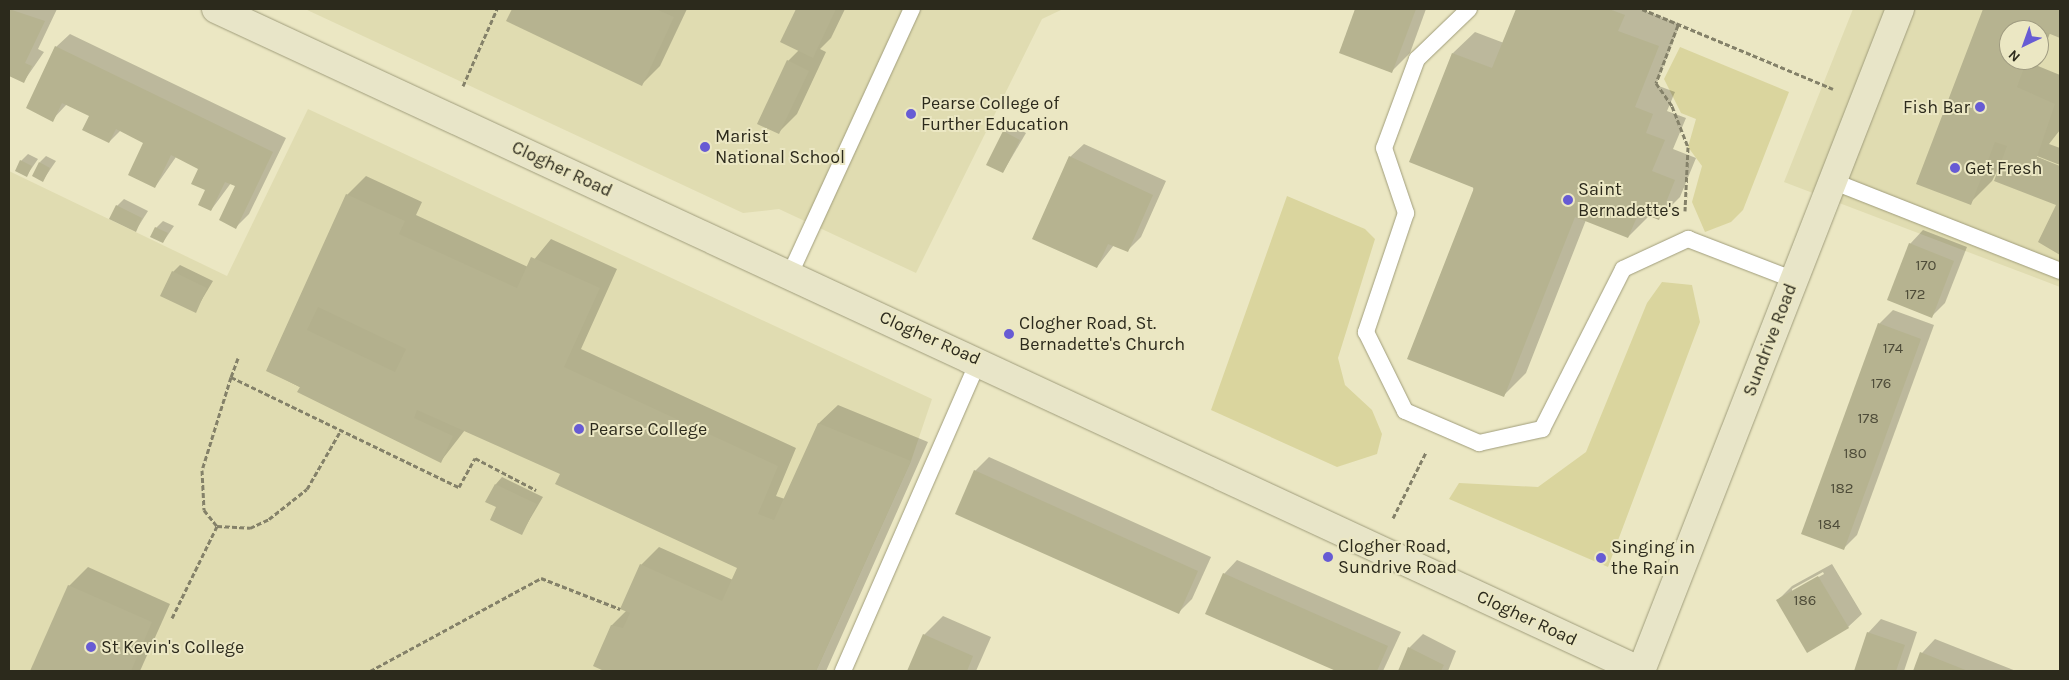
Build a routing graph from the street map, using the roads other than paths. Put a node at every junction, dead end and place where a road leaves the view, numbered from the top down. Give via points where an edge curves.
1 (216, 9) edge
2 (912, 9) edge
3 (1469, 9) edge
4 (1900, 9) edge
5 (1832, 181) junction
6 (2060, 271) edge
7 (790, 274) junction
8 (1794, 280) junction
9 (980, 360) junction
10 (843, 671) edge
11 (1641, 671) edge

1 - 7 street, Clogher Road
2 - 7 lane
3 - 8 lane via 1417,59 1384,148 1406,213 1366,332 1405,411 1479,443 1542,429 1624,269 1688,239
4 - 5 street, Sundrive Road
5 - 6 lane
5 - 8 street, Sundrive Road
7 - 9 street, Clogher Road
8 - 11 street, Sundrive Road
9 - 10 lane
9 - 11 street, Clogher Road

